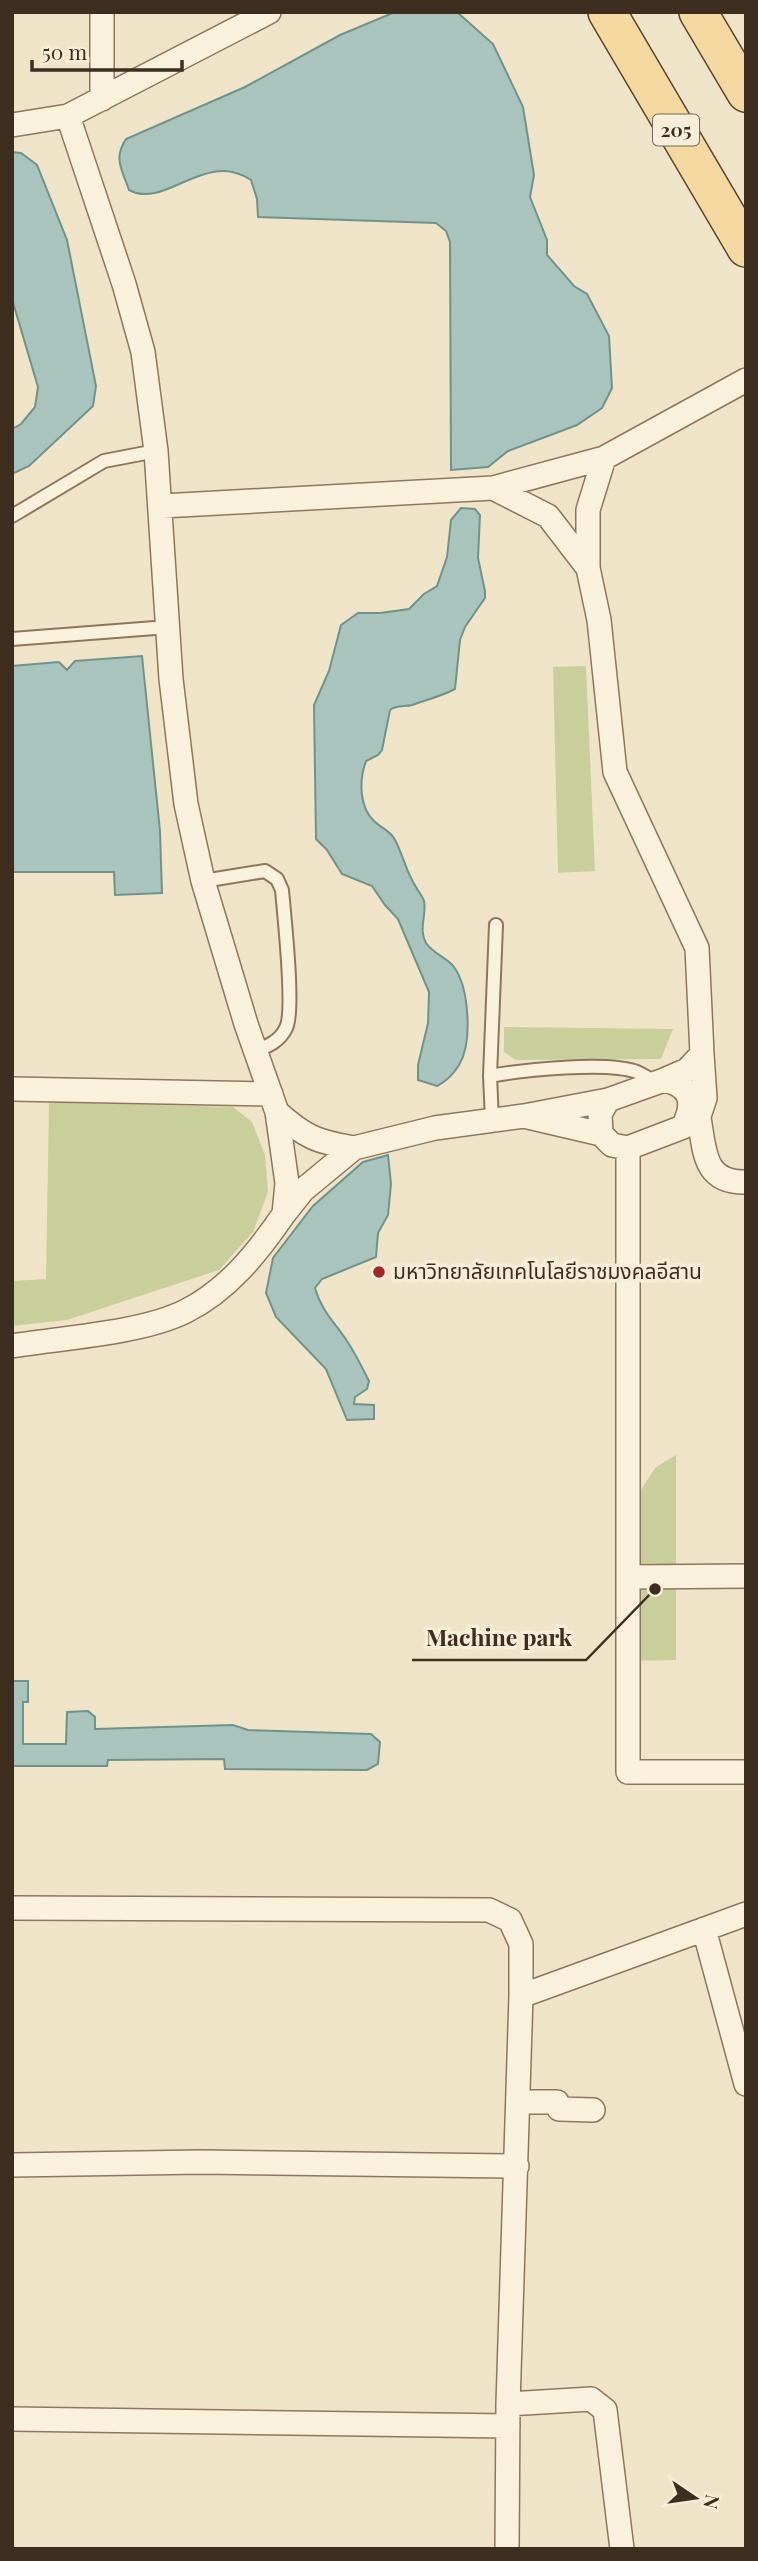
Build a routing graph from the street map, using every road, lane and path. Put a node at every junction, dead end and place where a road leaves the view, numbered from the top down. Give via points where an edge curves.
1 (102, 12) edge
2 (269, 12) edge
3 (607, 12) edge
4 (698, 12) edge
5 (746, 93) edge
6 (102, 99) junction
7 (68, 116) junction
8 (12, 125) edge
9 (746, 248) edge
10 (746, 380) edge
11 (156, 451) junction
12 (604, 458) junction
13 (493, 488) junction
14 (162, 506) junction
15 (12, 516) edge
16 (588, 568) junction
17 (168, 627) junction
18 (12, 639) edge
19 (203, 881) junction
20 (496, 925) dead end
21 (256, 1051) junction
22 (702, 1055) junction
23 (490, 1076) junction
24 (660, 1082) junction
25 (12, 1089) edge
26 (608, 1100) junction
27 (274, 1103) junction
28 (524, 1116) junction
29 (492, 1120) junction
30 (691, 1123) junction
31 (601, 1134) junction
32 (354, 1148) junction
33 (628, 1148) junction
34 (746, 1182) edge
35 (284, 1214) junction
36 (12, 1346) edge
37 (746, 1576) edge
38 (628, 1577) junction
39 (746, 1772) edge
40 (12, 1908) edge
41 (746, 1914) edge
42 (704, 1929) junction
43 (521, 1996) junction
44 (745, 2081) edge
45 (518, 2102) junction
46 (593, 2110) dead end
47 (12, 2165) edge
48 (517, 2166) junction
49 (508, 2415) junction
50 (12, 2419) edge
51 (507, 2549) edge
52 (622, 2549) edge

1 - 6 street
2 - 6 street
3 - 9 main road, 205
4 - 5 main road
6 - 7 street
7 - 8 street
7 - 11 street via 143,352
10 - 12 street
11 - 14 street
11 - 15 lane via 104,461
12 - 13 street
12 - 16 street via 588,510
13 - 14 street
13 - 16 street via 548,516
14 - 17 street
16 - 22 street via 599,621 615,772 697,948
17 - 18 lane
17 - 19 street via 186,804
19 - 21 street
19 - 21 lane via 265,871 277,878 282,890 288,1024 273,1044
20 - 23 lane
21 - 27 street
22 - 24 street via 687,1070
22 - 30 street via 705,1098
23 - 24 lane via 623,1069
23 - 29 lane
24 - 26 street
24 - 30 street via 679,1083 690,1096
25 - 27 street
26 - 28 street
26 - 31 street via 600,1114
27 - 32 street via 302,1134
27 - 35 street via 287,1183
28 - 29 street
28 - 31 street
29 - 32 street
30 - 33 street
30 - 34 street via 711,1170 719,1177
31 - 33 street via 612,1145
32 - 35 street via 303,1190
33 - 38 street
35 - 36 street via 261,1248 228,1282 185,1312 139,1327
37 - 38 street
38 - 39 street via 628,1772
40 - 43 street via 489,1910 510,1920 521,1944
41 - 42 street
42 - 43 street
42 - 44 street
43 - 45 street
45 - 46 street via 557,2102 559,2109
45 - 48 street
47 - 48 street
48 - 49 street
49 - 50 street
49 - 51 street
49 - 52 street via 591,2399 606,2410

